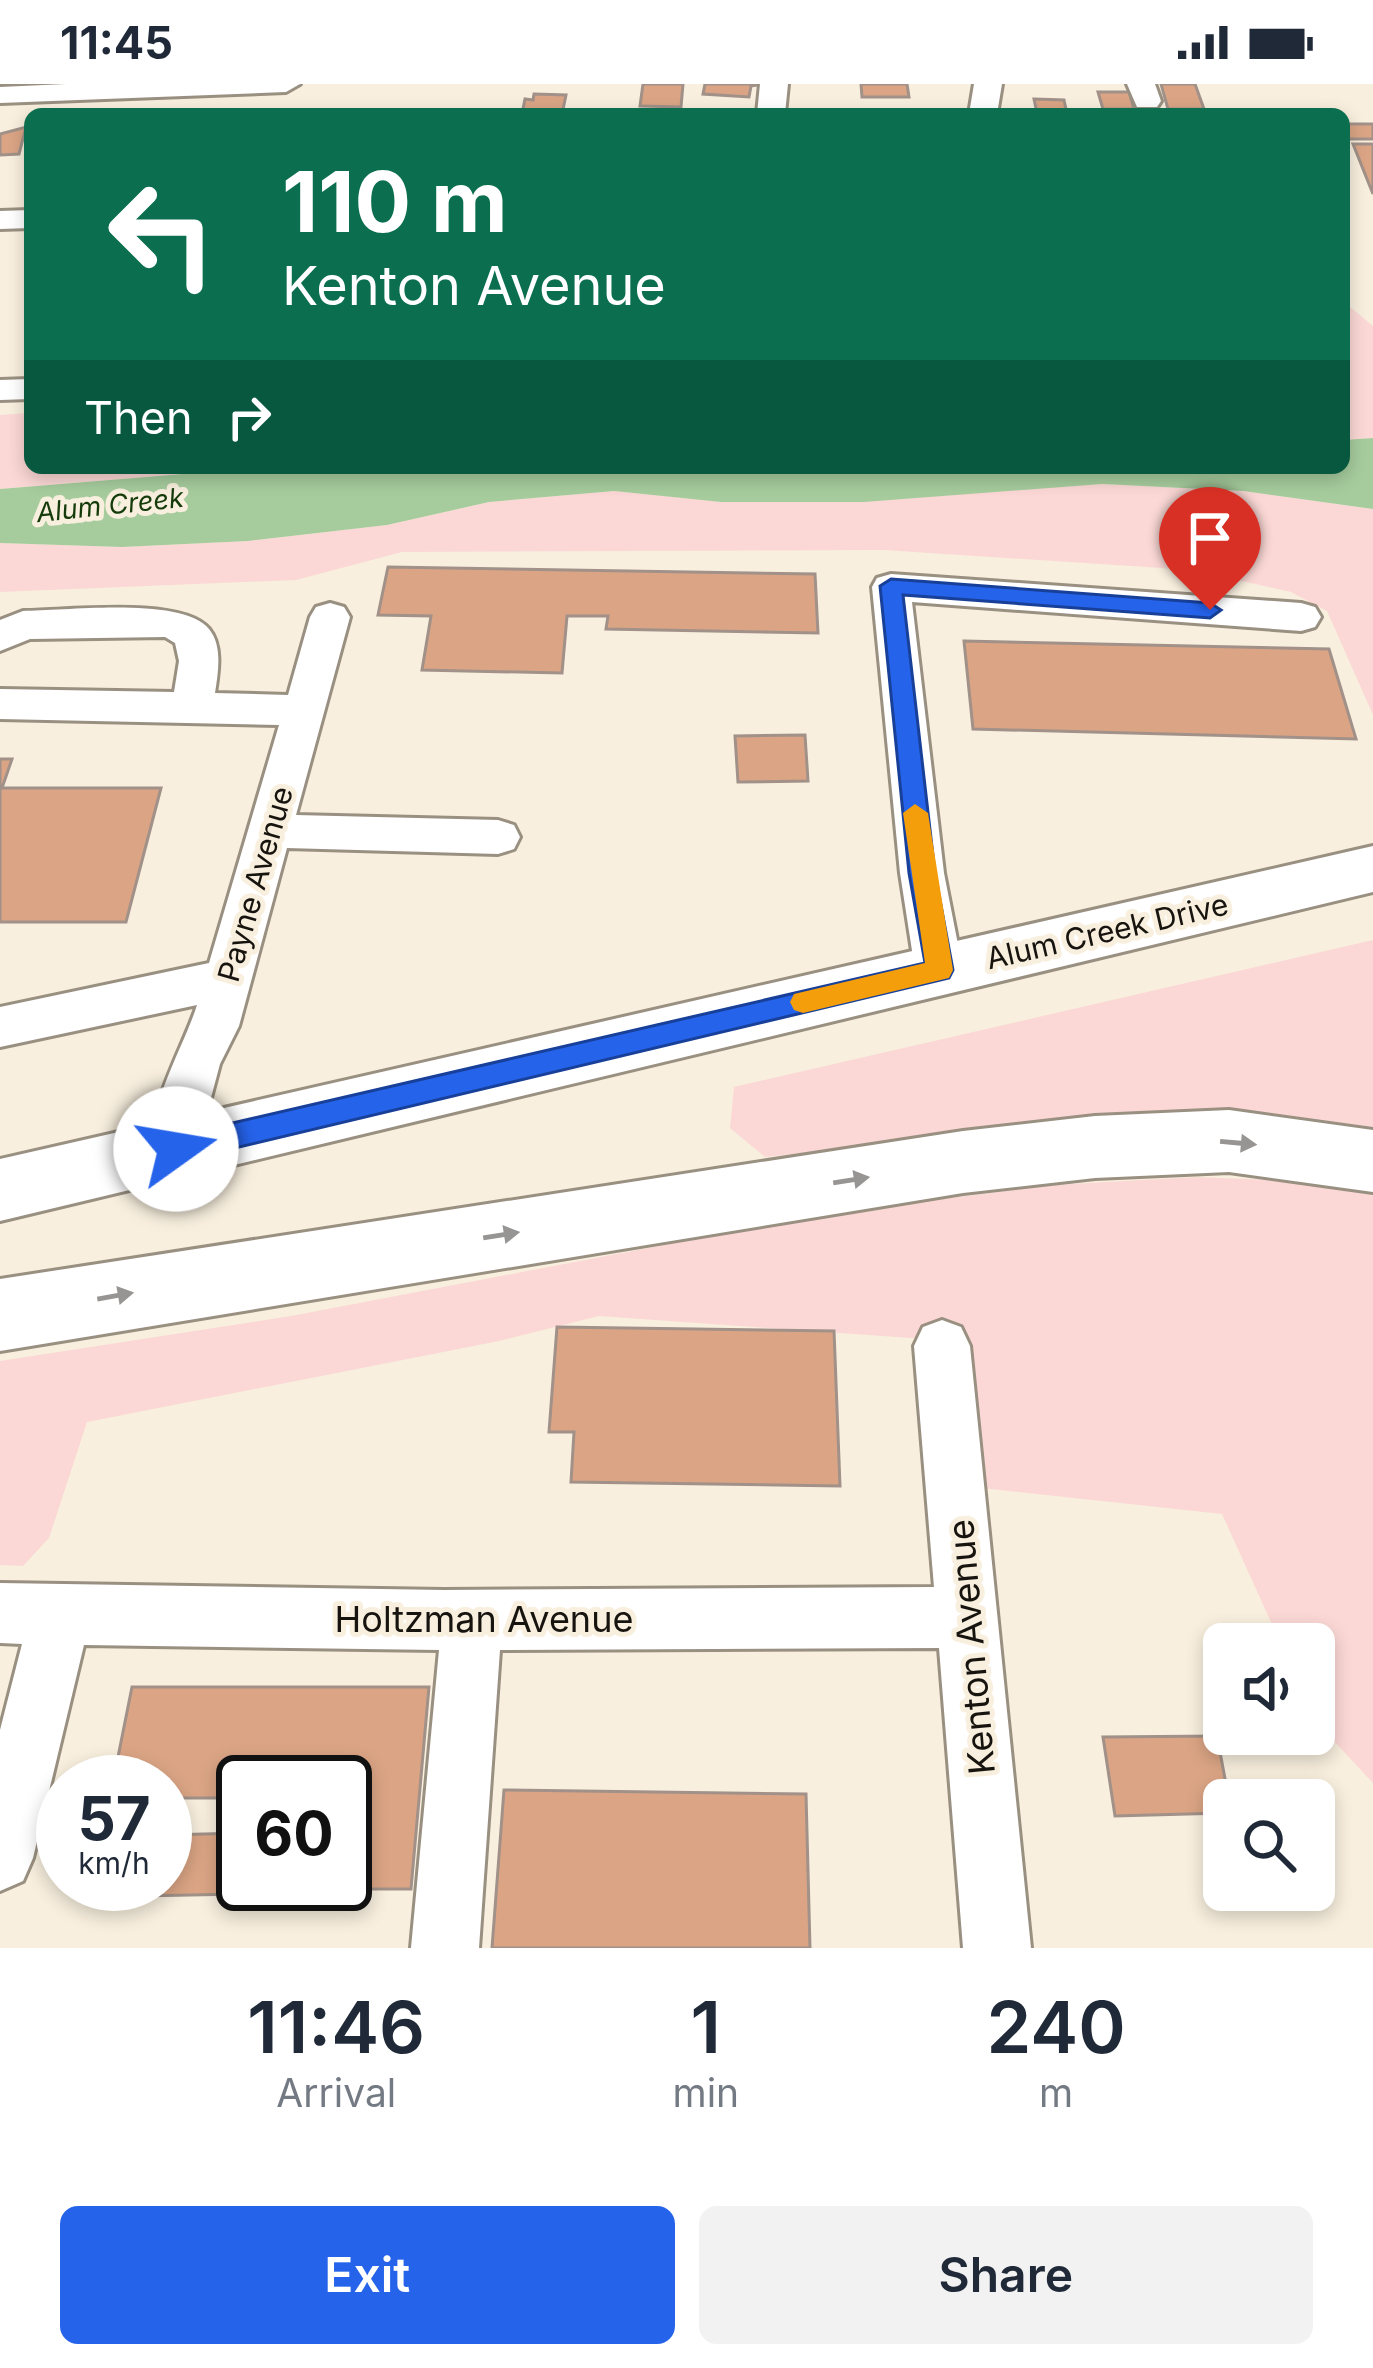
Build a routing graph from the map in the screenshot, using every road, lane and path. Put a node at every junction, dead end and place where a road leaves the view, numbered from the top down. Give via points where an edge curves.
1 (286, 84) edge
2 (0, 95) edge
3 (330, 617) dead end
4 (1300, 617) dead end
5 (0, 637) edge
6 (0, 704) edge
7 (192, 708) junction
8 (304, 710) junction
9 (270, 831) junction
10 (498, 837) dead end
11 (1373, 869) edge
12 (939, 970) junction
13 (228, 979) junction
14 (0, 1027) edge
15 (176, 1149) junction
16 (1373, 1161) edge
17 (0, 1190) edge
18 (0, 1315) edge
19 (942, 1346) dead end
20 (30, 1614) edge
21 (969, 1617) junction
22 (472, 1619) junction
23 (0, 1858) edge
24 (446, 1948) edge
25 (997, 1948) edge

1 - 2 street
3 - 8 street, Payne Avenue
4 - 12 street via 891,586
5 - 7 street via 22,625 173,623 193,636 200,661
6 - 7 street
7 - 8 street
8 - 9 street, Payne Avenue
9 - 10 street
9 - 13 street, Payne Avenue
11 - 12 main road, Alum Creek Drive
12 - 15 main road, Alum Creek Drive
13 - 14 street
13 - 15 street, Payne Avenue via 196,1062
15 - 17 main road, Alum Creek Drive
18 -> 16 highway via 1051,1152 1228,1141
19 - 21 street, Kenton Avenue
20 - 22 street, Holtzman Avenue
20 - 23 street
21 - 22 street, Holtzman Avenue
21 - 25 street, Kenton Avenue
22 - 24 street

